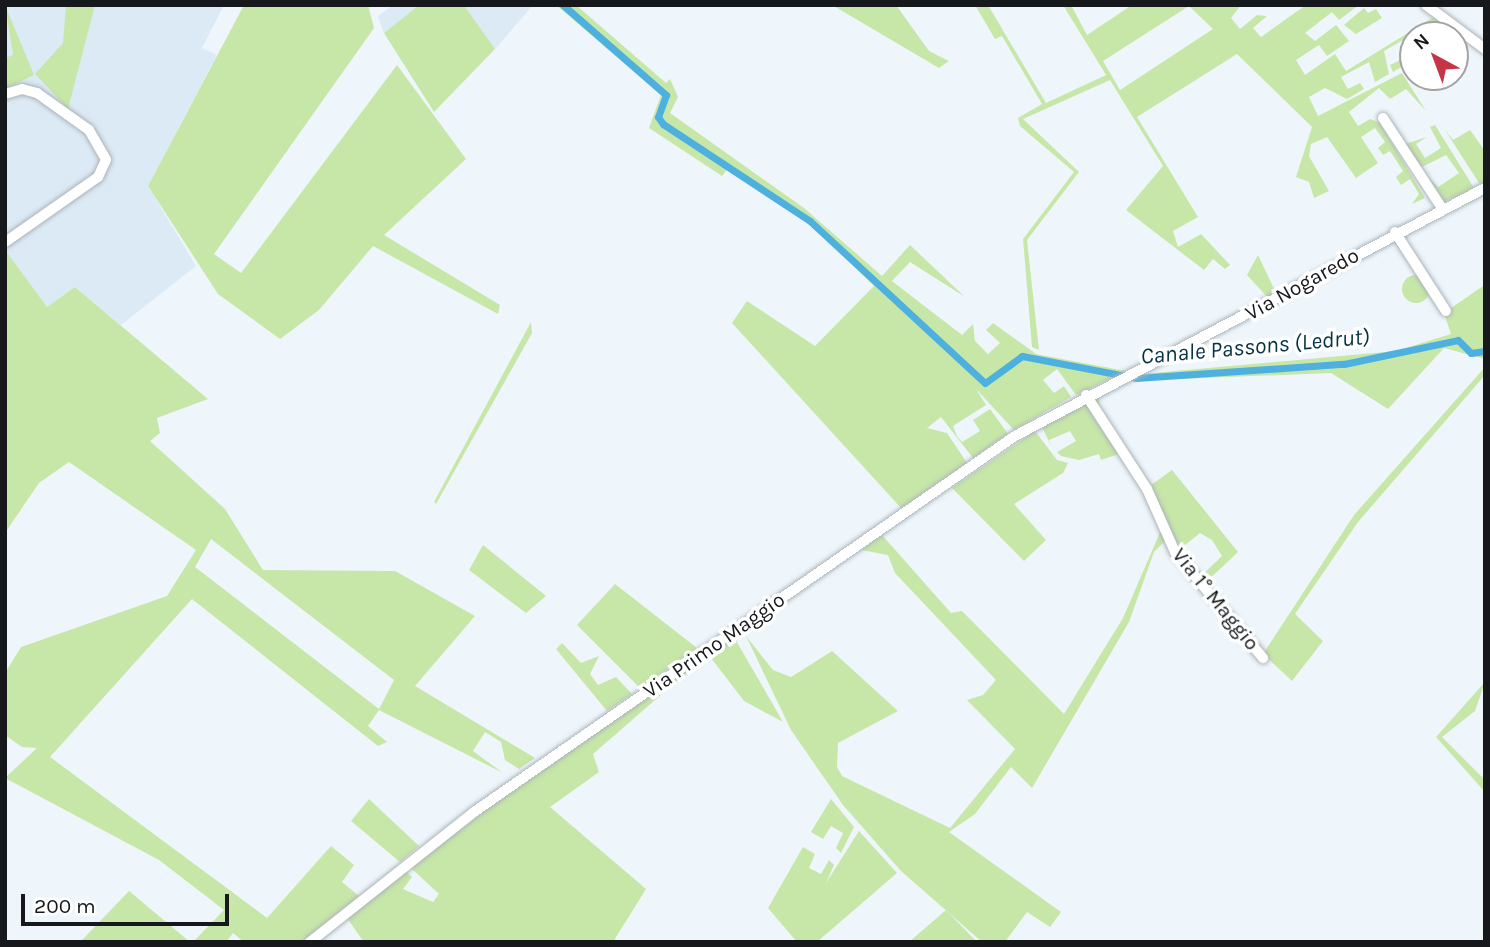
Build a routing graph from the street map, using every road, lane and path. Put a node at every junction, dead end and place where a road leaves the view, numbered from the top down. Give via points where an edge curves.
1 (1426, 5) edge
2 (1485, 49) edge
3 (5, 94) edge
4 (1383, 118) dead end
5 (1485, 188) edge
6 (1442, 208) junction
7 (1395, 232) junction
8 (5, 242) edge
9 (1446, 311) dead end
10 (1129, 374) joint
11 (1086, 395) junction
12 (1263, 658) dead end
13 (310, 942) edge

1 - 2 street
3 - 8 street via 22,89 37,93 89,130 106,160 98,177
4 - 6 street
5 - 6 street, Via Nogaredo
6 - 7 street, Via Nogaredo
7 - 9 street
7 - 10 street, Via Nogaredo
10 - 11 street, Via Primo Maggio
11 - 12 street, Via 1° Maggio via 1147,489 1175,552
11 - 13 street, Via Primo Maggio via 993,451 474,812

